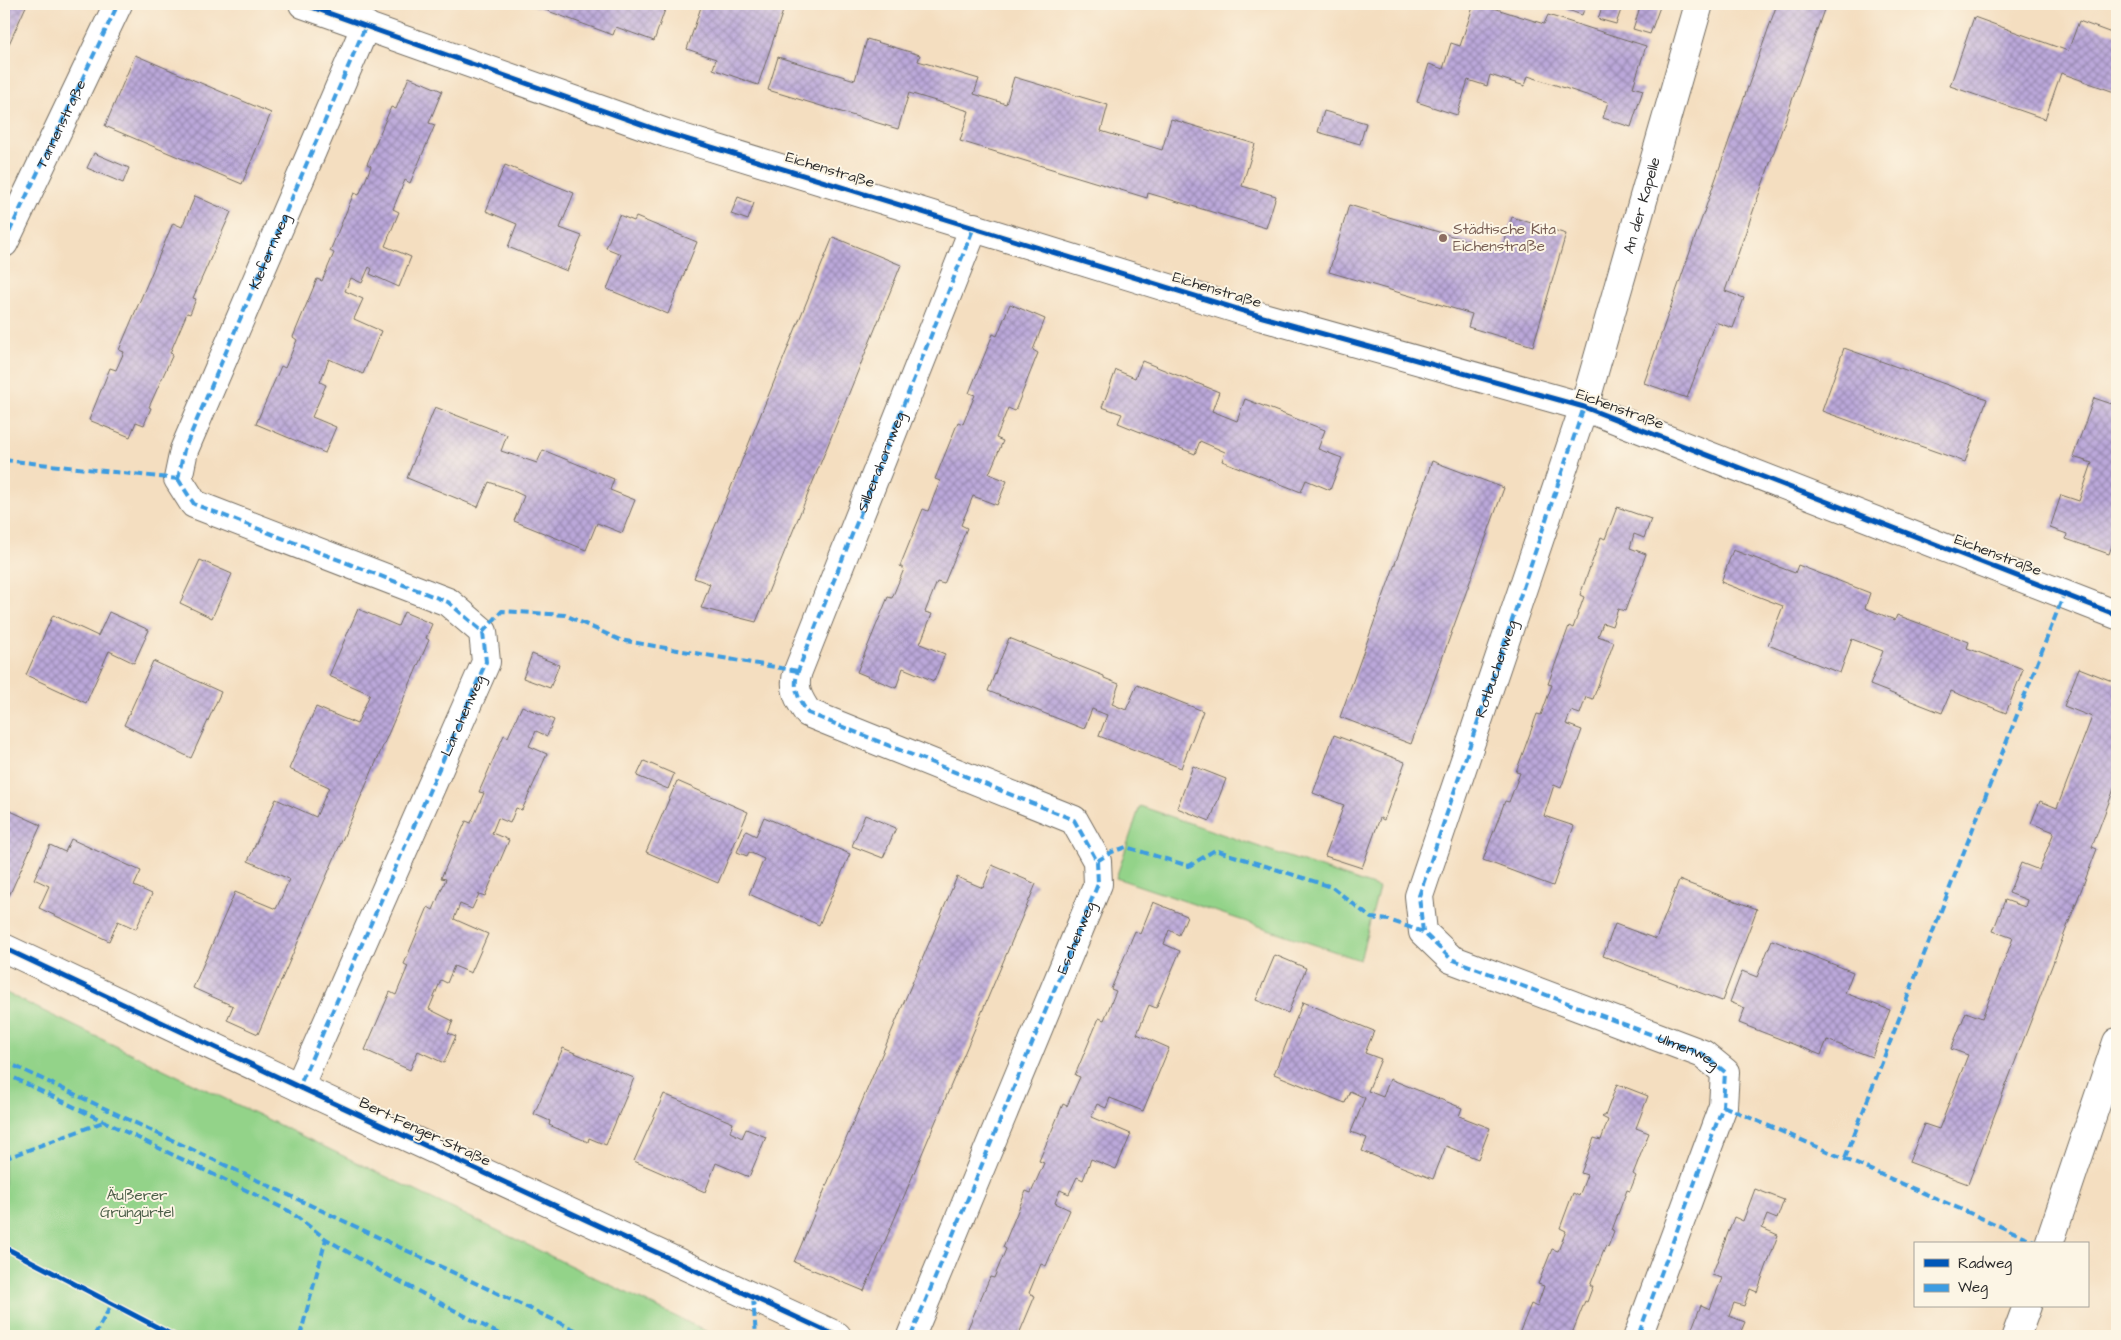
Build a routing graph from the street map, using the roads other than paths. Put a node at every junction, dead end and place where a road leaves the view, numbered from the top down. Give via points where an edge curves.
1 (118, 4) edge
2 (303, 4) edge
3 (1699, 4) edge
4 (366, 25) junction
5 (974, 227) junction
6 (4, 243) edge
7 (1584, 407) junction
8 (178, 479) joint
9 (2117, 615) edge
10 (798, 698) joint
11 (1423, 932) joint
12 (4, 948) edge
13 (2117, 1042) edge
14 (299, 1087) junction
15 (2050, 1242) edge
16 (2026, 1308) edge
17 (837, 1336) edge
18 (911, 1336) edge
19 (1638, 1336) edge
20 (2016, 1336) edge

1 - 6 street, Tannenstraße
2 - 4 street, Eichenstraße
3 - 7 street, An der Kapelle
4 - 5 street, Eichenstraße via 666,133
4 - 8 street, Kiefernweg via 184,450
5 - 7 street, Eichenstraße via 1263,317
5 - 10 street, Silberahornweg via 798,671 795,680
7 - 9 street, Eichenstraße
7 - 11 street, Rotbuchenweg via 1418,896
8 - 14 street, Lärchenweg via 194,504 448,602 483,632 486,662
10 - 18 street, Eschenweg via 808,713 1074,820 1097,861 1098,884
11 - 19 street, Ulmenweg via 1451,959 1703,1054 1725,1072 1724,1106
12 - 14 street, Bert-Fenger-Straße
13 - 15 street
14 - 17 street, Bert-Fenger-Straße
16 - 20 street

